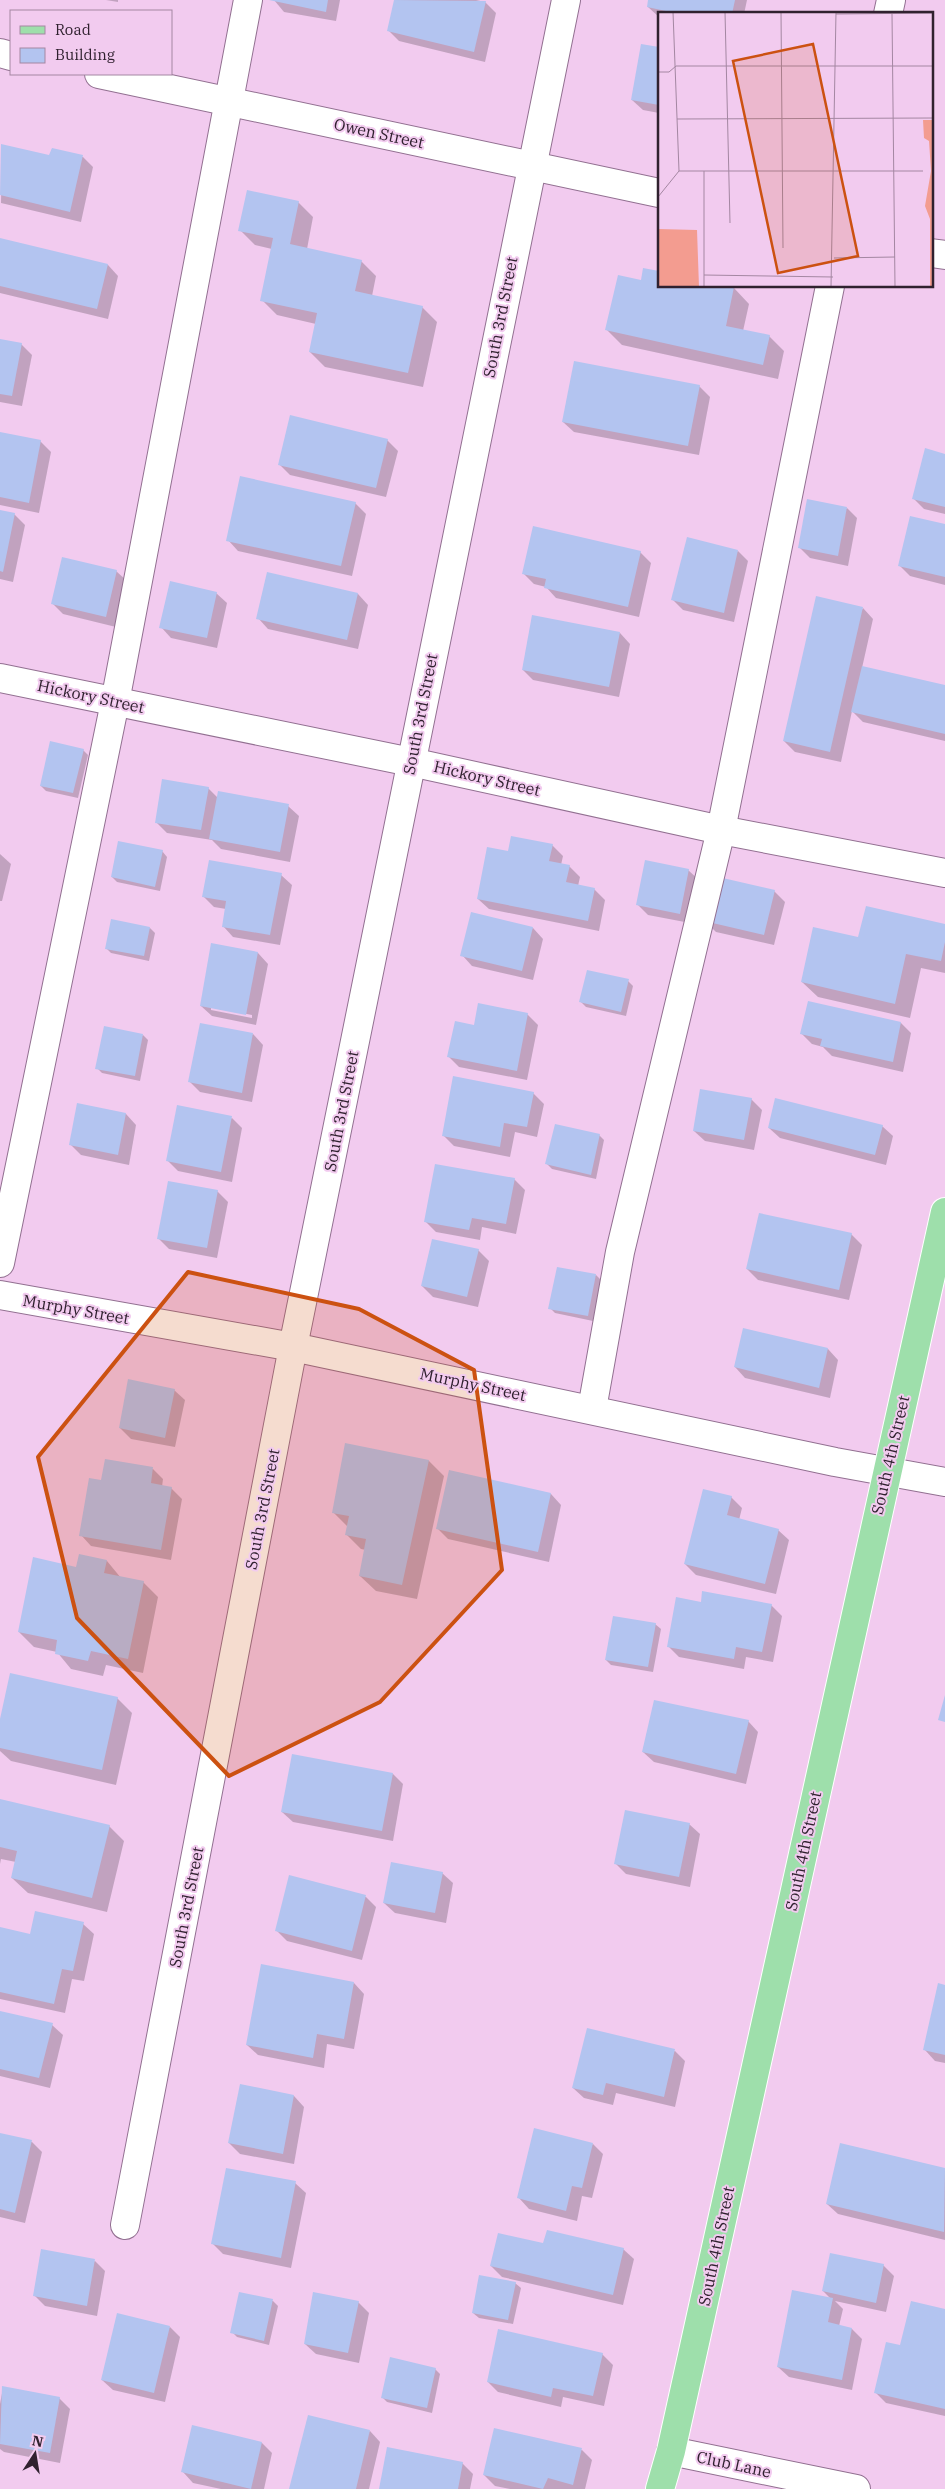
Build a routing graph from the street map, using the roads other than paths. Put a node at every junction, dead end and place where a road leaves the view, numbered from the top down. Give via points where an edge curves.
1 (248, 0) edge
2 (566, 0) edge
3 (104, 75) edge
4 (228, 101) junction
5 (531, 165) junction
6 (658, 193) edge
7 (932, 252) edge
8 (945, 256) edge
9 (830, 288) edge
10 (0, 678) edge
11 (115, 702) junction
12 (411, 762) junction
13 (721, 830) junction
14 (945, 873) edge
15 (945, 1212) edge
16 (0, 1263) edge
17 (0, 1295) edge
18 (293, 1347) junction
19 (592, 1409) junction
20 (886, 1472) junction
21 (945, 1482) edge
22 (125, 2225) dead end
23 (671, 2451) junction
24 (660, 2489) edge
25 (856, 2489) edge

1 - 4 street
2 - 5 street, South 3rd Street
3 - 4 street, Owen Street
4 - 5 street, Owen Street
4 - 11 street
5 - 6 street, Owen Street
5 - 12 street, South 3rd Street
7 - 8 street
9 - 13 street
10 - 11 street, Hickory Street
11 - 12 street, Hickory Street
11 - 16 street
12 - 13 street, Hickory Street
12 - 18 street, South 3rd Street
13 - 14 street, Hickory Street
13 - 19 street via 620,1252
15 - 20 main road, South 4th Street
17 - 18 street, Murphy Street
18 - 19 street, Murphy Street
18 - 22 street, South 3rd Street
19 - 20 street, Murphy Street
20 - 21 street, Murphy Street
20 - 23 main road, South 4th Street
23 - 24 main road, South 4th Street
23 - 25 street, Club Lane

